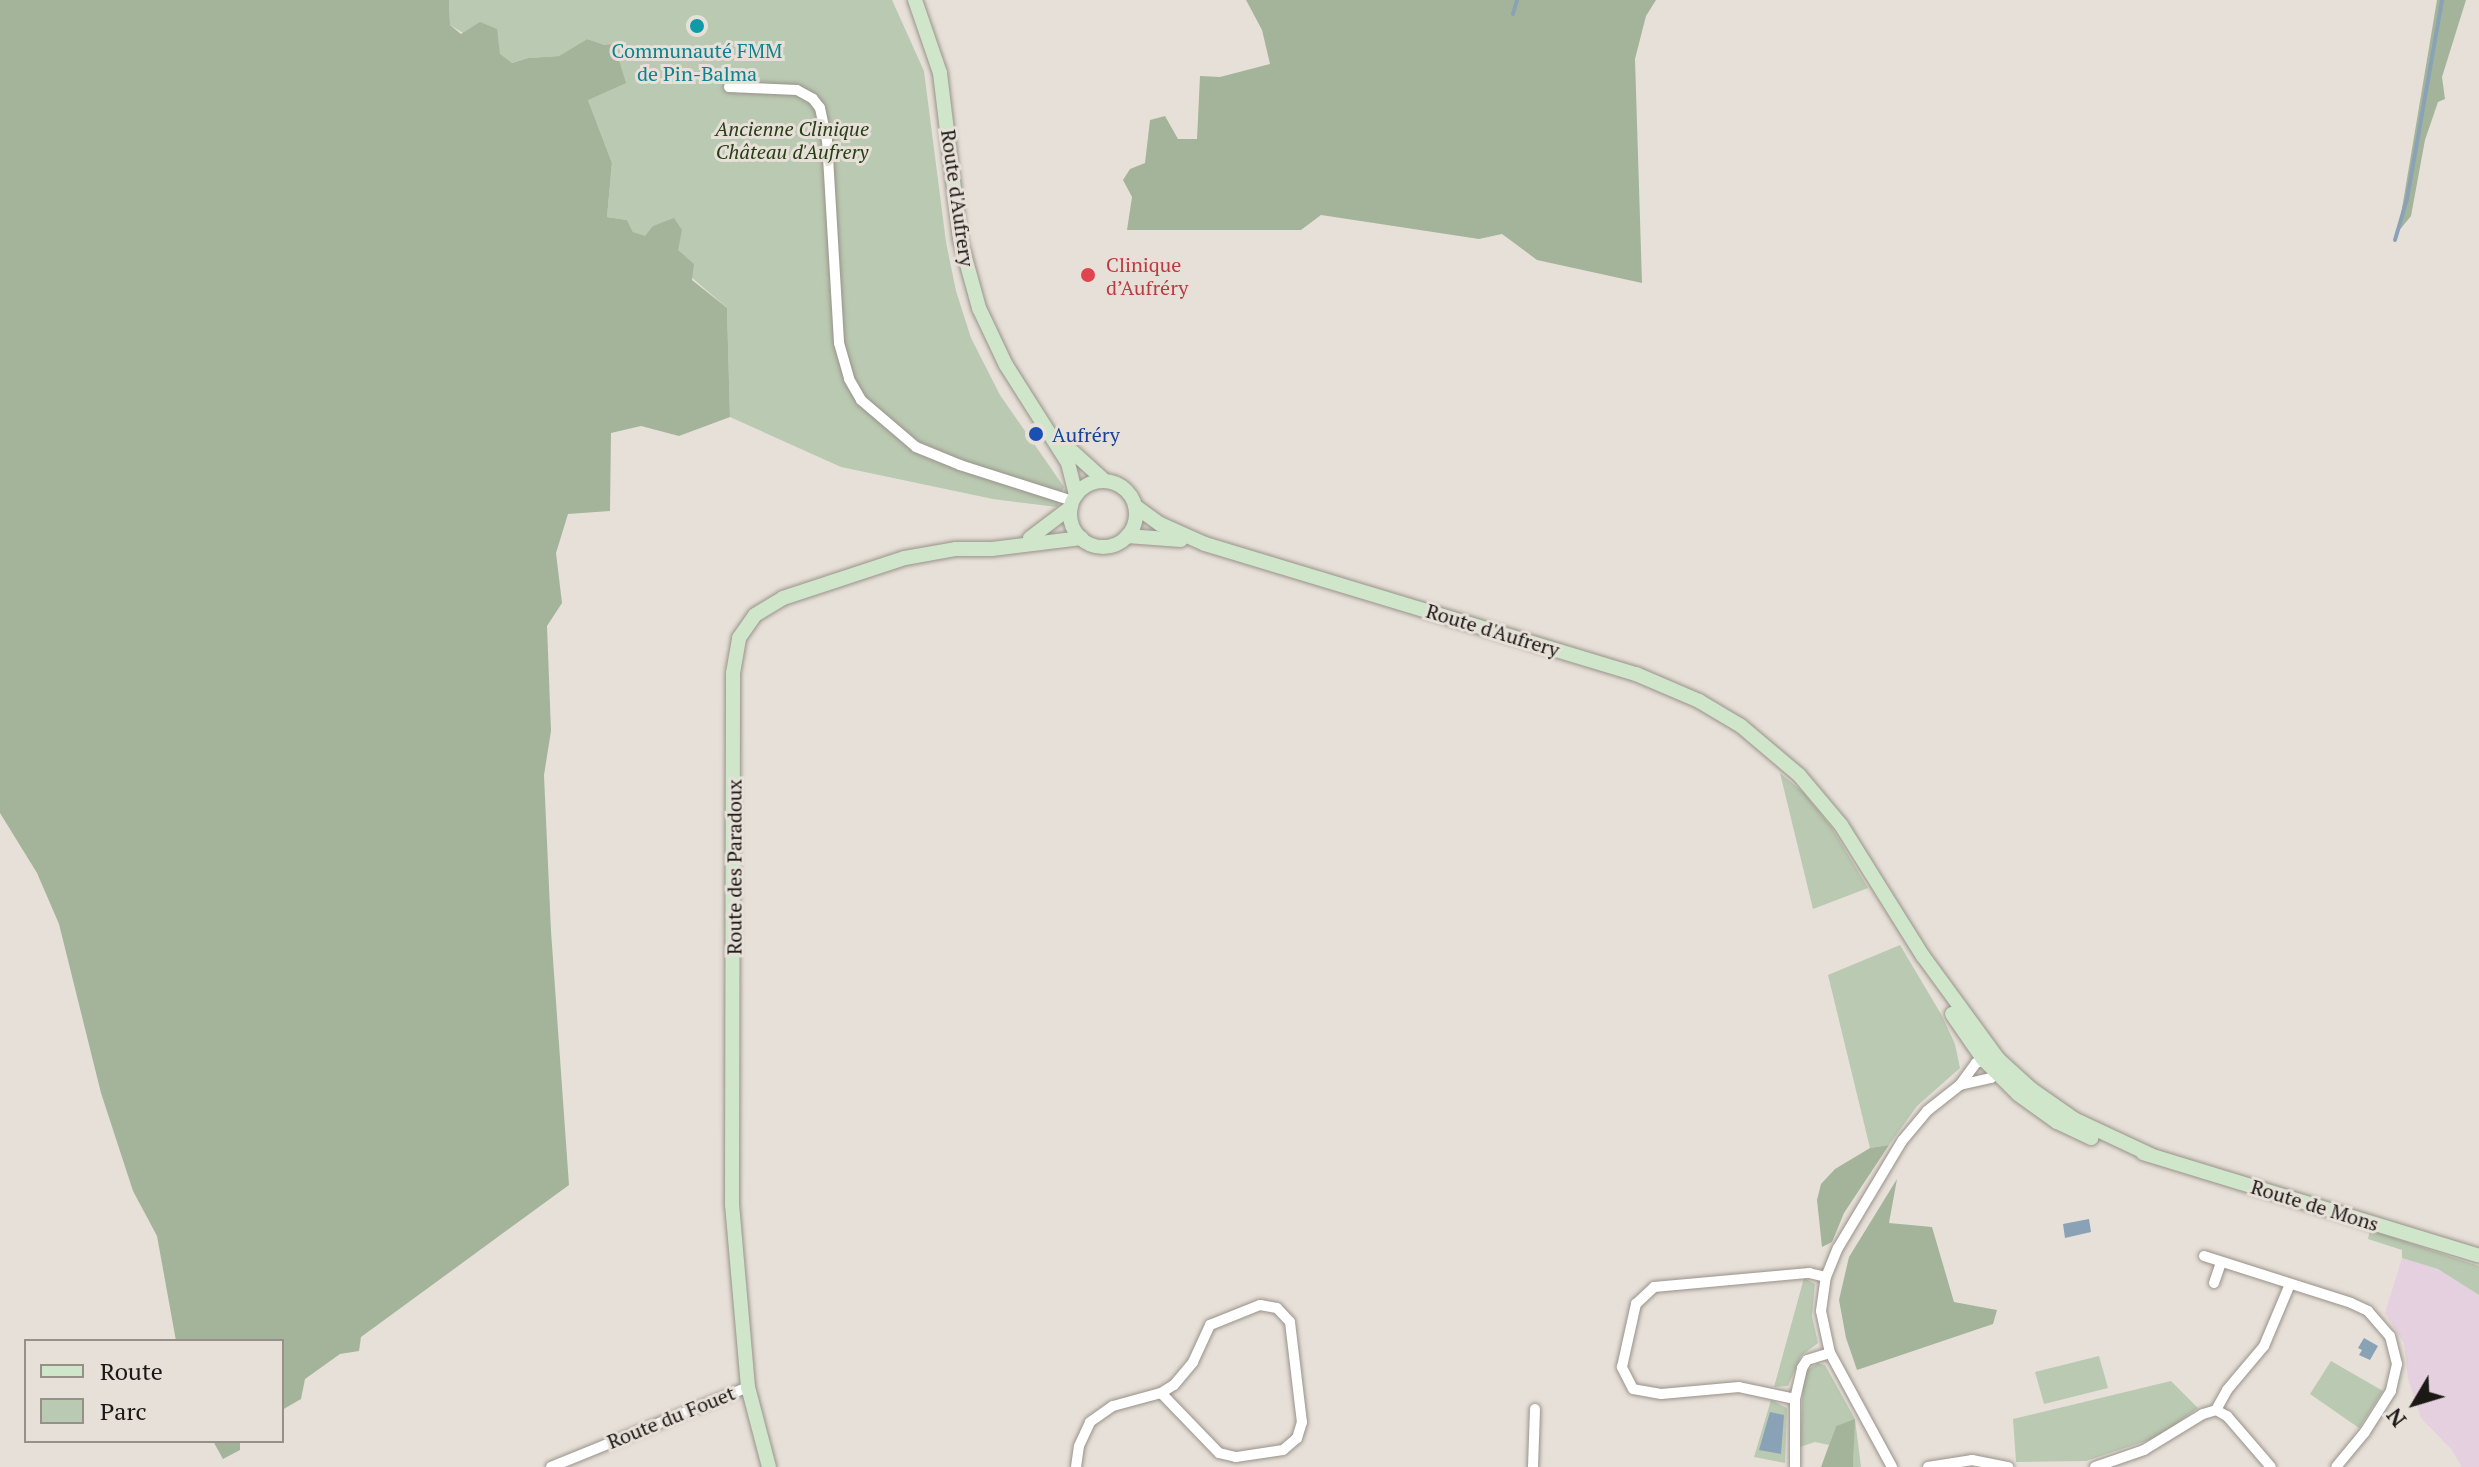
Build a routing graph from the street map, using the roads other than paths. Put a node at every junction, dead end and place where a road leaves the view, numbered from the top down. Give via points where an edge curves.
1 (915, 0) edge
2 (729, 87) dead end
3 (1048, 428) junction
4 (1105, 481) junction
5 (1073, 501) junction
6 (1135, 506) junction
7 (1127, 536) junction
8 (1081, 538) junction
9 (1205, 544) junction
10 (1006, 547) junction
11 (1767, 746) joint
12 (1923, 956) junction
13 (1983, 1059) junction
14 (1997, 1066) junction
15 (1960, 1085) junction
16 (2204, 1256) dead end
17 (2479, 1256) edge
18 (2221, 1263) junction
19 (1826, 1277) junction
20 (2214, 1283) dead end
21 (2290, 1284) junction
22 (1830, 1353) junction
23 (748, 1387) junction
24 (1161, 1393) junction
25 (1795, 1399) junction
26 (1535, 1409) dead end
27 (2216, 1410) junction
28 (551, 1467) edge
29 (769, 1467) edge
30 (1076, 1467) edge
31 (1533, 1467) edge
32 (1795, 1467) edge
33 (1892, 1467) edge
34 (1928, 1467) edge
35 (2008, 1467) edge
36 (2095, 1467) edge
37 (2271, 1467) edge
38 (2336, 1467) edge

1 - 3 main road, Route d'Aufrery via 940,73 968,276 989,335
2 - 5 street via 797,90 820,108 827,140 839,343 861,400 916,447
3 - 4 main road, Route d'Aufrery
3 - 5 main road, Route d'Aufrery via 1072,474
4 - 5 main road via 1084,487
4 - 6 main road via 1124,488
5 - 8 main road via 1074,529
5 - 10 main road via 1048,527
6 - 7 main road
6 - 9 main road, Route d'Aufrery
7 - 8 main road via 1110,546
7 - 9 main road, Route d'Aufrery
8 - 10 main road, Route des Paradoux
9 - 11 main road, Route d'Aufrery via 1636,674 1699,701
10 - 23 main road, Route des Paradoux via 936,552 837,579 768,606 739,638 733,673 732,1205
11 - 12 main road, Route de Mons via 1841,825
12 - 13 main road, Route de Mons
12 - 14 main road, Route de Mons
13 - 14 main road, Route de Mons
13 - 15 street
14 - 15 street
14 - 17 main road, Route de Mons via 2074,1119 2151,1155
15 - 19 street via 1927,1111 1902,1141
16 - 18 street
18 - 20 street
18 - 21 street
19 - 22 street via 1821,1311
19 - 25 street via 1809,1273 1654,1287 1636,1304 1622,1367 1633,1389 1661,1394 1739,1387
21 - 27 street via 2264,1346
21 - 38 street via 2368,1311 2395,1350 2396,1378 2385,1404
22 - 25 street via 1807,1360
22 - 33 street
23 - 28 street, Route du Fouet
23 - 29 main road, Route des Paradoux
24 - 24 street via 1185,1373 1203,1335 1219,1319 1260,1305 1277,1308 1290,1322 1302,1422 1297,1438 1283,1450 1236,1457 1219,1453
24 - 30 street via 1099,1413 1084,1433
25 - 32 street
26 - 31 street
27 - 36 street via 2144,1450
27 - 37 street
34 - 35 street via 1956,1460

